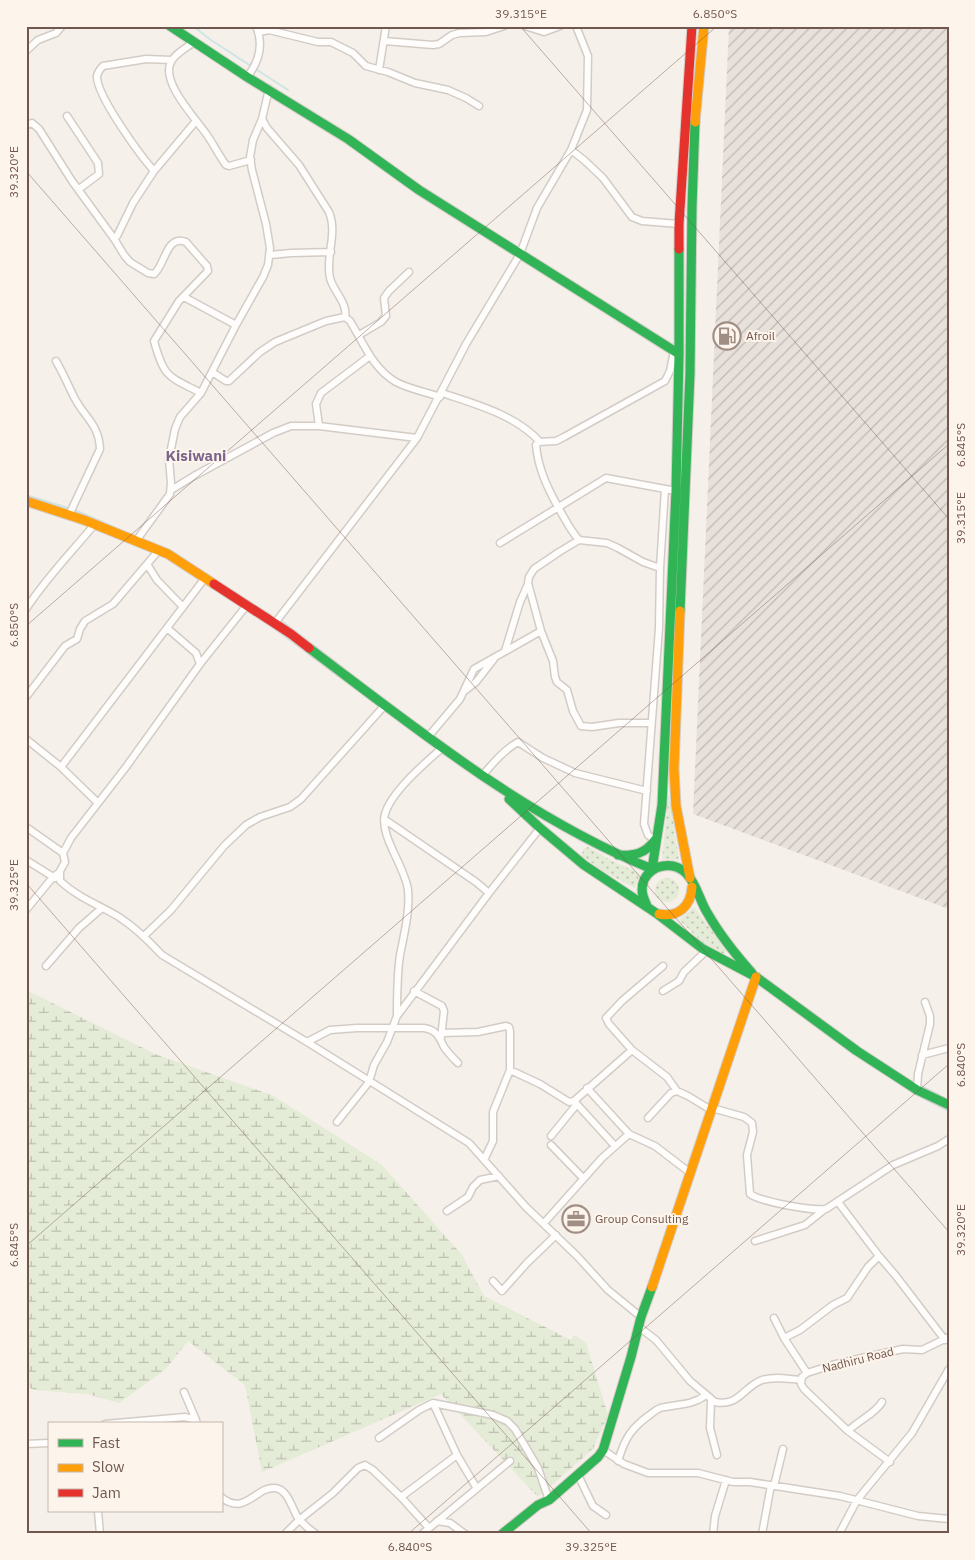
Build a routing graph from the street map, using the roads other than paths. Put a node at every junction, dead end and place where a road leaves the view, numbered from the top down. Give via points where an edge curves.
1 (62, 26) edge
2 (170, 26) edge
3 (386, 26) edge
4 (504, 26) edge
5 (525, 26) edge
6 (560, 26) edge
7 (576, 26) edge
8 (692, 26) edge
9 (704, 26) edge
10 (258, 29) edge
11 (384, 41) junction
12 (194, 42) junction
13 (26, 51) edge
14 (171, 60) junction
15 (379, 70) junction
16 (247, 77) junction
17 (269, 89) junction
18 (479, 106) dead end
19 (67, 116) dead end
20 (262, 118) junction
21 (196, 121) junction
22 (26, 125) edge
23 (571, 150) junction
24 (250, 160) junction
25 (154, 170) junction
26 (79, 189) junction
27 (679, 224) junction
28 (117, 236) dead end
29 (330, 252) junction
30 (520, 254) junction
31 (270, 255) junction
32 (409, 272) dead end
33 (184, 297) junction
34 (345, 317) junction
35 (236, 325) junction
36 (359, 335) junction
37 (676, 352) junction
38 (370, 356) junction
39 (56, 361) dead end
40 (212, 372) junction
41 (200, 393) junction
42 (441, 395) junction
43 (319, 426) junction
44 (417, 438) junction
45 (540, 442) junction
46 (666, 489) junction
47 (171, 490) junction
48 (676, 491) junction
49 (26, 501) edge
50 (558, 507) junction
51 (69, 515) junction
52 (94, 524) junction
53 (579, 540) junction
54 (136, 541) junction
55 (500, 543) dead end
56 (159, 550) junction
57 (147, 564) junction
58 (660, 568) junction
59 (205, 578) junction
60 (528, 583) junction
61 (247, 605) junction
62 (183, 607) junction
63 (26, 609) edge
64 (275, 623) junction
65 (167, 628) junction
66 (541, 631) junction
67 (505, 651) junction
68 (200, 664) junction
69 (26, 697) edge
70 (385, 705) junction
71 (651, 723) junction
72 (428, 737) junction
73 (26, 739) edge
74 (442, 748) junction
75 (62, 767) junction
76 (482, 776) junction
77 (496, 786) junction
78 (647, 791) junction
79 (98, 803) junction
80 (384, 820) junction
81 (660, 825) junction
82 (26, 827) edge
83 (540, 828) junction
84 (655, 840) junction
85 (63, 853) junction
86 (618, 855) junction
87 (26, 860) edge
88 (652, 869) junction
89 (60, 871) junction
90 (54, 877) junction
91 (60, 881) junction
92 (691, 881) junction
93 (489, 892) junction
94 (102, 908) junction
95 (26, 910) edge
96 (653, 911) junction
97 (144, 936) junction
98 (706, 951) junction
99 (46, 966) dead end
100 (663, 966) dead end
101 (756, 977) junction
102 (663, 990) dead end
103 (414, 991) junction
104 (925, 1002) dead end
105 (397, 1016) junction
106 (392, 1029) junction
107 (441, 1036) junction
108 (308, 1042) junction
109 (949, 1048) edge
110 (632, 1050) junction
111 (922, 1056) junction
112 (458, 1063) dead end
113 (510, 1070) junction
114 (369, 1082) junction
115 (588, 1088) junction
116 (917, 1090) junction
117 (677, 1091) junction
118 (576, 1103) junction
119 (949, 1105) edge
120 (711, 1109) junction
121 (648, 1118) dead end
122 (338, 1122) dead end
123 (629, 1134) junction
124 (551, 1136) dead end
125 (949, 1140) edge
126 (551, 1145) dead end
127 (615, 1146) junction
128 (484, 1160) junction
129 (689, 1172) junction
130 (499, 1176) junction
131 (583, 1178) junction
132 (838, 1202) junction
133 (826, 1209) junction
134 (447, 1211) dead end
135 (544, 1223) junction
136 (556, 1235) junction
137 (755, 1241) dead end
138 (879, 1256) junction
139 (494, 1281) dead end
140 (774, 1318) dead end
141 (640, 1322) junction
142 (784, 1338) junction
143 (947, 1338) edge
144 (949, 1369) edge
145 (807, 1373) junction
146 (801, 1380) junction
147 (184, 1392) dead end
148 (708, 1398) junction
149 (882, 1402) dead end
150 (433, 1403) junction
151 (126, 1422) edge
152 (197, 1422) edge
153 (848, 1431) junction
154 (379, 1438) dead end
155 (48, 1443) edge
156 (26, 1444) edge
157 (784, 1448) dead end
158 (603, 1450) junction
159 (458, 1455) junction
160 (717, 1455) dead end
161 (510, 1461) dead end
162 (618, 1461) junction
163 (890, 1462) junction
164 (578, 1475) junction
165 (726, 1480) junction
166 (772, 1485) junction
167 (476, 1487) junction
168 (401, 1497) junction
169 (222, 1498) edge
170 (549, 1500) junction
171 (857, 1500) junction
172 (538, 1505) junction
173 (98, 1512) edge
174 (606, 1515) dead end
175 (949, 1519) edge
176 (299, 1520) junction
177 (438, 1521) junction
178 (429, 1528) junction
179 (100, 1534) edge
180 (285, 1534) edge
181 (316, 1534) edge
182 (422, 1534) edge
183 (465, 1534) edge
184 (502, 1534) edge
185 (506, 1534) edge
186 (713, 1534) edge
187 (762, 1534) edge
188 (839, 1534) edge

1 - 13 street
2 - 12 main road
3 - 11 street
4 - 11 street via 486,32 459,32 433,45
5 - 6 street via 544,32
7 - 23 street via 588,56 588,110
8 - 27 main road
9 - 92 main road via 694,136 690,374 674,769 676,806
10 - 15 street via 331,42 353,53 366,66
10 - 16 street via 261,45 254,68
11 - 15 street
12 - 14 street
12 - 16 main road
14 - 21 street via 172,84
14 - 25 street via 146,59 103,66 98,71 97,78 105,99
15 - 18 street via 448,90
16 - 17 main road
17 - 20 street
17 - 30 main road
19 - 26 street via 99,169 99,174
20 - 24 street via 253,140
20 - 29 street via 329,212 333,230
21 - 24 street via 226,165
21 - 25 street
22 - 26 street via 32,123 39,129
23 - 27 street via 603,178 632,217
23 - 30 street via 537,208
24 - 31 street
25 - 28 street
26 - 33 street via 124,255 151,274 162,265 170,246 178,241 186,242 208,268
27 - 37 main road
29 - 31 street
29 - 34 street via 330,279 346,310
30 - 37 main road
30 - 42 street via 466,344
31 - 35 street via 264,277
32 - 36 street via 384,298 386,316
33 - 35 street
33 - 41 street via 154,341 167,375
34 - 36 street
34 - 40 street via 326,321 275,342 229,381
35 - 40 street
36 - 38 street
37 - 45 street via 665,381 556,441
37 - 48 main road
38 - 42 street via 394,381
38 - 43 street via 321,393 316,404
39 - 51 street via 100,440 100,449
40 - 41 street
41 - 47 street via 174,429 169,459
42 - 44 street
42 - 45 street via 499,414
43 - 44 street
43 - 47 street via 284,428
44 - 64 street
45 - 50 street via 536,447 542,476
46 - 48 street
46 - 50 street via 606,478
46 - 58 street
47 - 54 street
48 - 81 main road
49 - 51 main road
50 - 53 street
50 - 55 street
51 - 52 main road
52 - 54 main road
52 - 63 street via 52,572
53 - 58 street via 607,543
53 - 60 street via 534,569
54 - 56 main road
56 - 57 street
56 - 59 main road
57 - 62 street via 157,580
57 - 69 street via 113,604 85,620 77,639 65,646
58 - 71 street
59 - 61 main road
59 - 62 street
60 - 66 street
60 - 67 street
61 - 64 main road
61 - 68 street
62 - 65 street
64 - 70 main road
65 - 68 street via 196,654
65 - 75 street
66 - 67 street
66 - 71 street via 557,682 567,690 579,724 592,727
67 - 72 street via 474,669 455,706
68 - 79 street
70 - 72 main road
70 - 97 street via 301,799 290,807 250,822 235,834 172,910
71 - 78 street
72 - 74 main road
73 - 75 street
74 - 76 main road
74 - 80 street via 414,773 387,808
75 - 79 street
76 - 77 main road
76 - 78 street via 518,742 575,773
77 - 83 main road
77 - 86 main road
78 - 84 street via 645,830
79 - 85 street
80 - 93 street
80 - 105 street via 408,889
81 - 84 main road
81 - 88 main road
82 - 85 street
83 - 93 street
83 - 96 main road via 584,865
84 - 86 main road via 640,855
85 - 89 street via 65,862
86 - 88 main road
87 - 90 street
88 - 92 main road via 671,864 680,868
88 - 96 main road via 644,879 642,895
89 - 90 street
89 - 91 street
90 - 91 street
90 - 95 street
91 - 94 street
92 - 96 main road via 692,898 681,912 664,916
92 - 101 main road via 708,915
93 - 103 street
94 - 97 street
94 - 99 street via 79,928
96 - 98 main road
97 - 108 street via 168,959
98 - 101 main road
98 - 102 street via 679,981
100 - 110 street via 606,1018
101 - 116 main road via 857,1051
101 - 120 main road
103 - 105 street
103 - 107 street via 442,1006
104 - 111 street via 930,1016
105 - 106 street
106 - 107 street via 424,1028
106 - 108 street via 330,1030
106 - 114 street
107 - 112 street via 448,1053
107 - 113 street via 509,1027
108 - 114 street
109 - 111 street
110 - 115 street
110 - 117 street via 667,1077
111 - 116 street
113 - 118 street
113 - 128 street via 493,1112 493,1141
114 - 122 street
114 - 128 street via 458,1136
115 - 118 street
115 - 123 street
116 - 119 main road
117 - 120 street
117 - 121 street via 671,1093
118 - 124 street
118 - 127 street
120 - 129 main road
120 - 133 street via 752,1122 747,1155 750,1194 767,1200
123 - 127 street
123 - 129 street via 655,1146
125 - 132 street via 885,1169
126 - 131 street
127 - 131 street
128 - 130 street
129 - 141 main road
130 - 134 street via 480,1180 468,1197
130 - 135 street
131 - 135 street
132 - 133 street
132 - 138 street
133 - 137 street via 804,1225
135 - 136 street
136 - 139 street via 502,1291
136 - 141 street
138 - 142 street via 846,1298
138 - 143 street
140 - 142 street
141 - 148 street
141 - 158 main road
142 - 145 street
143 - 145 street, Nadhiru Road via 922,1350 903,1349
144 - 163 street via 912,1434
145 - 146 street, Nadhiru Road
146 - 148 street via 764,1380 730,1402 721,1403
146 - 153 street via 804,1389
147 - 152 street
148 - 160 street via 710,1428
148 - 162 street via 662,1407 647,1417 633,1428
149 - 153 street
150 - 154 street
150 - 159 street
150 - 170 street via 493,1415 507,1421 538,1468
151 - 152 street via 185,1417
153 - 163 street
155 - 156 street
157 - 166 street
158 - 162 street
158 - 164 main road
159 - 167 street
159 - 168 street
161 - 167 street
162 - 165 street via 648,1473 698,1473
163 - 171 street
164 - 170 main road
164 - 174 street via 593,1506
165 - 166 street
165 - 186 street
166 - 171 street
166 - 187 street
167 - 177 street
168 - 176 street via 369,1467 362,1466
168 - 178 street
169 - 176 street via 235,1504 241,1503 276,1488 285,1494
170 - 172 main road
171 - 175 street via 918,1516
171 - 188 street
172 - 184 main road
172 - 185 main road
173 - 179 street
176 - 180 street
176 - 181 street
177 - 178 street
177 - 183 street via 450,1523
178 - 182 street

